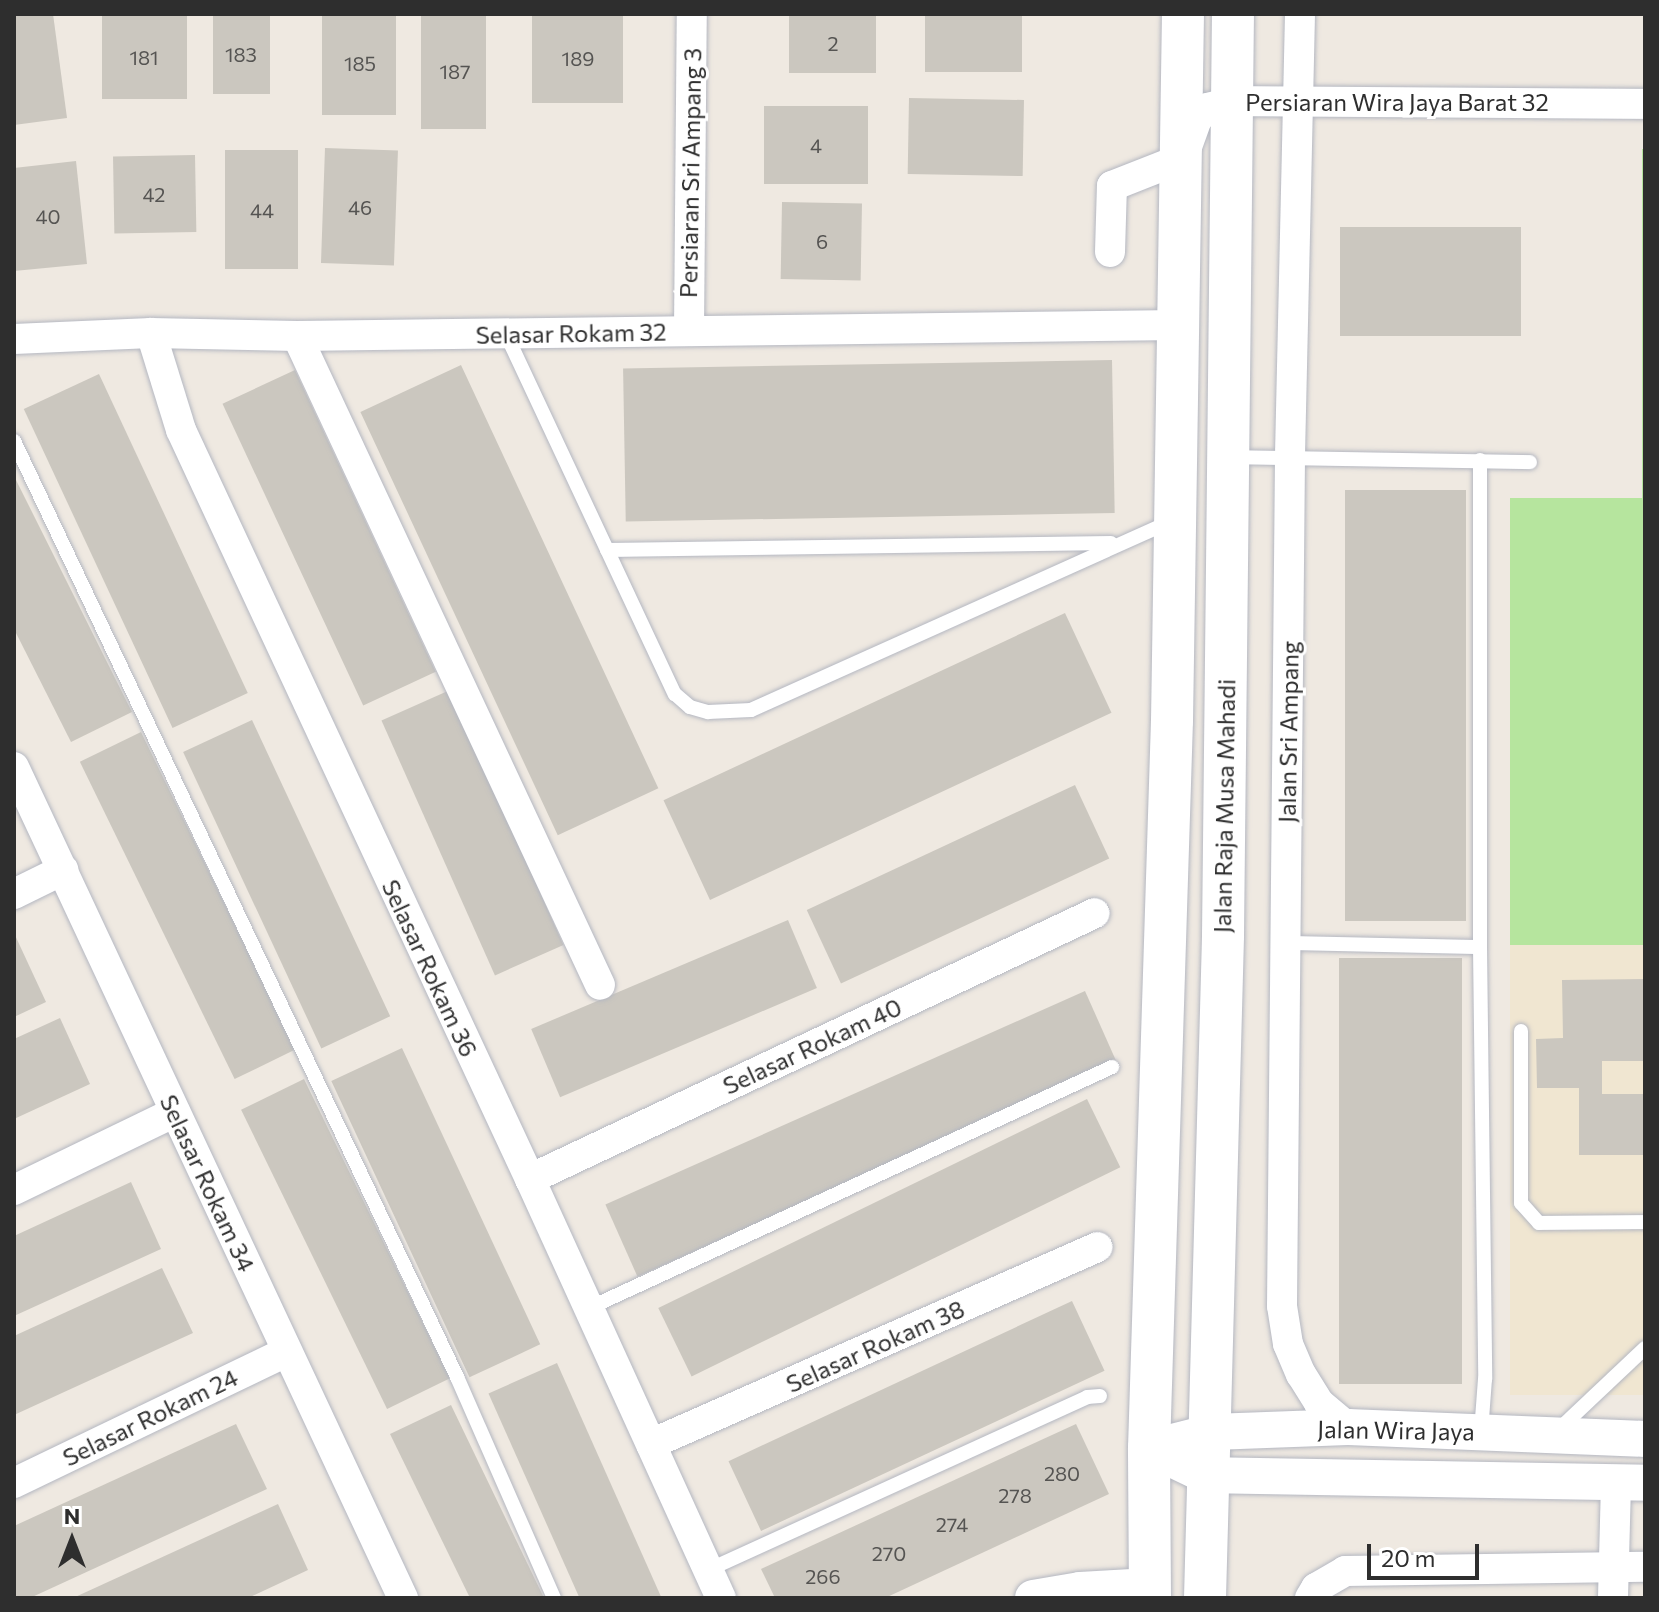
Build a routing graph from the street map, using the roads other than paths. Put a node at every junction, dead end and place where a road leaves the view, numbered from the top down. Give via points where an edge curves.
1 (692, 14) edge
2 (1183, 14) edge
3 (1233, 14) edge
4 (1300, 14) edge
5 (1234, 101) junction
6 (1299, 102) junction
7 (1645, 104) edge
8 (1183, 158) junction
9 (1110, 252) dead end
10 (1179, 325) junction
11 (689, 331) junction
12 (151, 333) junction
13 (506, 334) junction
14 (297, 336) junction
15 (14, 339) edge
16 (14, 441) edge
17 (1229, 457) junction
18 (1290, 457) junction
19 (1480, 460) junction
20 (1530, 462) dead end
21 (1175, 519) junction
22 (1119, 543) junction
23 (607, 550) junction
24 (14, 767) edge
25 (63, 870) junction
26 (14, 894) edge
27 (1095, 913) dead end
28 (1286, 943) junction
29 (1480, 947) junction
30 (600, 985) dead end
31 (1521, 1031) dead end
32 (1112, 1067) dead end
33 (175, 1112) junction
34 (530, 1179) junction
35 (14, 1190) edge
36 (1645, 1222) edge
37 (1098, 1247) dead end
38 (589, 1308) junction
39 (1645, 1348) edge
40 (286, 1352) junction
41 (1100, 1396) dead end
42 (1348, 1427) junction
43 (1212, 1432) junction
44 (1481, 1432) junction
45 (1554, 1434) junction
46 (1645, 1439) edge
47 (651, 1444) junction
48 (1149, 1448) junction
49 (1205, 1475) junction
50 (1630, 1482) edge
51 (14, 1483) edge
52 (1613, 1567) junction
53 (1645, 1567) edge
54 (708, 1570) junction
55 (1159, 1595) edge
56 (400, 1597) edge
57 (554, 1598) edge
58 (721, 1598) edge
59 (1033, 1598) edge
60 (1205, 1598) edge
61 (1310, 1598) edge
62 (1613, 1598) edge

1 - 11 street, Persiaran Sri Ampang 3
2 - 8 main road
3 - 5 main road, Jalan Raja Musa Mahadi
4 - 6 street, Jalan Sri Ampang
5 - 6 street, Persiaran Wira Jaya Barat 32
5 - 8 street, Persiaran Wira Jaya Barat 32 via 1208,108 1197,119
5 - 17 main road, Jalan Raja Musa Mahadi
6 - 7 street, Persiaran Wira Jaya Barat 32
6 - 18 street, Jalan Sri Ampang
8 - 9 street via 1112,186
8 - 10 main road
10 - 11 street, Selasar Rokam 32
10 - 21 main road
11 - 13 street, Selasar Rokam 32
12 - 14 street, Selasar Rokam 32
12 - 15 street, Selasar Rokam 32
12 - 34 street, Selasar Rokam 36 via 181,430
13 - 14 street, Selasar Rokam 32
13 - 23 lane
14 - 30 street
16 - 57 lane via 457,1377
17 - 18 lane
17 - 43 main road, Jalan Raja Musa Mahadi
18 - 19 lane
18 - 28 street, Jalan Sri Ampang
19 - 20 lane
19 - 29 lane
21 - 22 lane
21 - 48 main road
22 - 23 lane
22 - 23 lane via 751,710 729,712 690,707 675,694
24 - 25 street, Selasar Rokam 34
25 - 26 street
25 - 33 street, Selasar Rokam 34
27 - 34 street, Selasar Rokam 40
28 - 29 lane
28 - 42 street, Jalan Sri Ampang via 1282,1306 1288,1344 1301,1374 1319,1403
29 - 44 lane via 1485,1379
31 - 36 lane via 1521,1203 1539,1223
32 - 38 lane
33 - 35 street
33 - 40 street, Selasar Rokam 34
34 - 38 street, Selasar Rokam 36
37 - 47 street, Selasar Rokam 38
38 - 47 street, Selasar Rokam 36
39 - 45 lane
40 - 51 street, Selasar Rokam 24
40 - 56 street, Selasar Rokam 34
41 - 54 lane via 1087,1397
42 - 43 street, Jalan Wira Jaya
42 - 44 street, Jalan Wira Jaya
43 - 48 street, Jalan Wira Jaya
43 - 49 main road, Jalan Raja Musa Mahadi
44 - 45 street, Jalan Wira Jaya
45 - 46 street, Jalan Wira Jaya
47 - 54 street, Selasar Rokam 36
48 - 49 street
48 - 55 main road
49 - 50 street, Jalan Wira Jaya
49 - 55 main road
49 - 60 main road, Jalan Raja Musa Mahadi
50 - 52 street
52 - 53 street
52 - 61 street via 1345,1571 1316,1588
52 - 62 street
54 - 58 street, Selasar Rokam 36
55 - 59 street via 1080,1590

